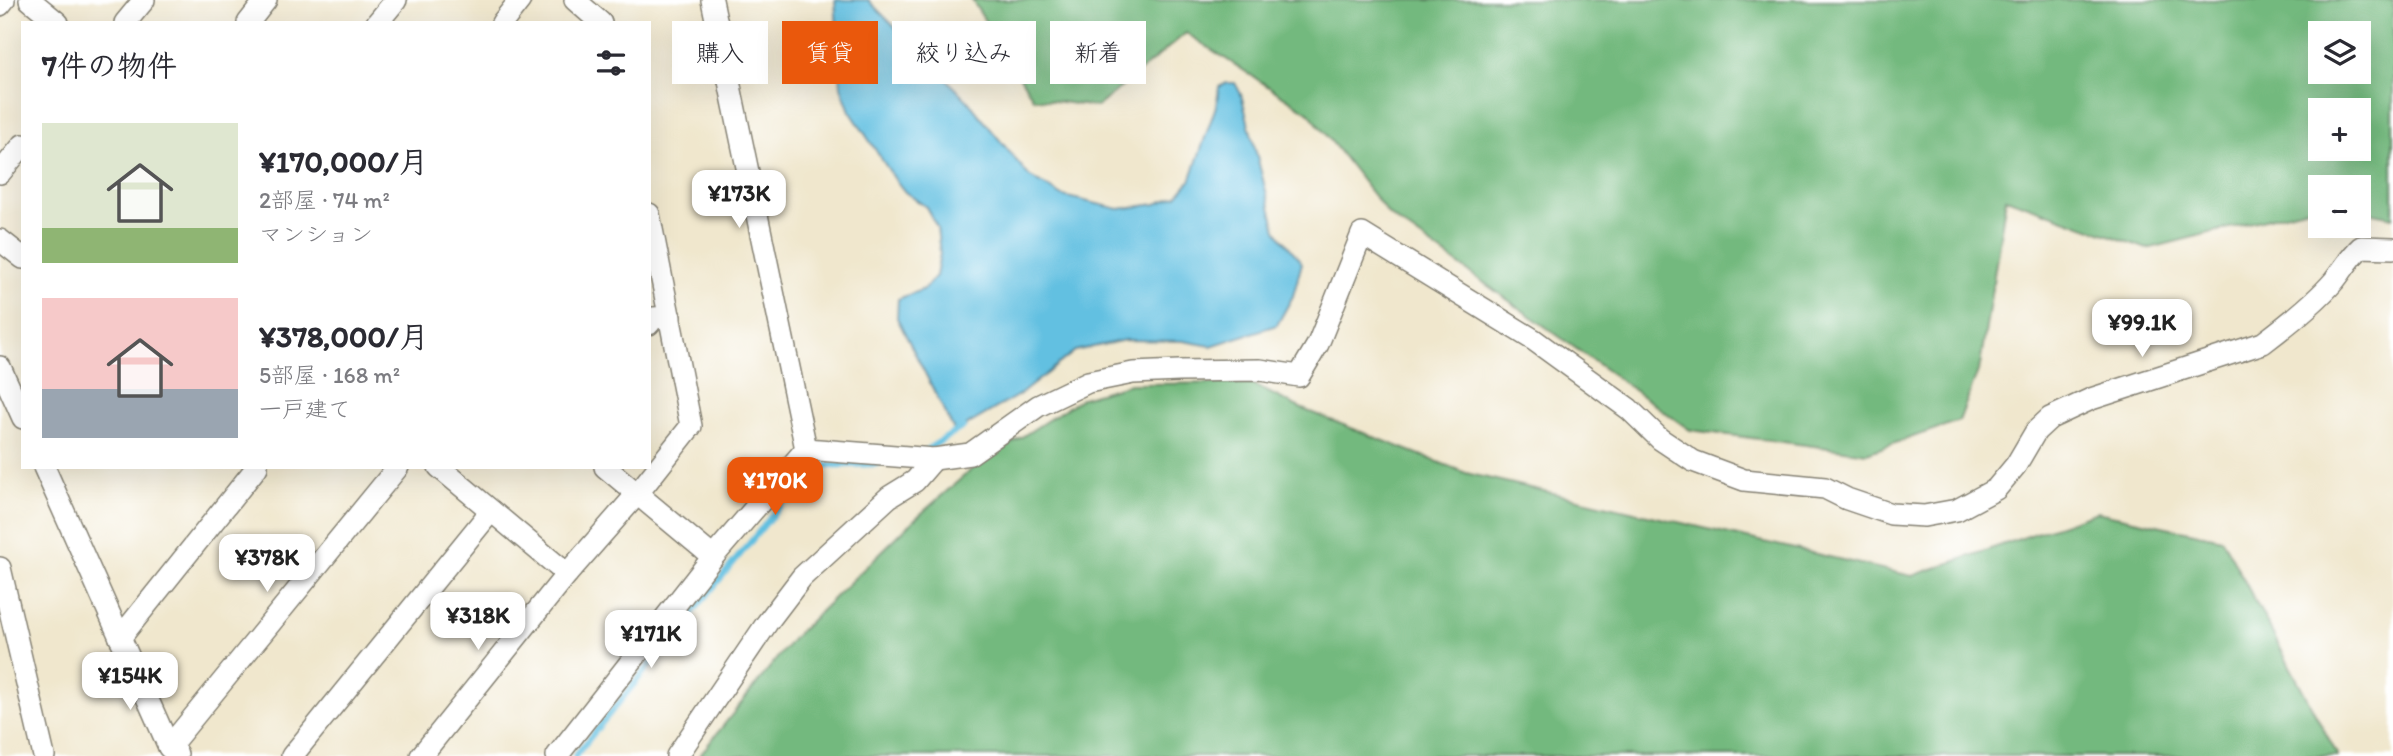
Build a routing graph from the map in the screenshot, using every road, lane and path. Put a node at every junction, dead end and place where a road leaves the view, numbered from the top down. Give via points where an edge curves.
1 (4, 0) edge
2 (30, 0) edge
3 (144, 0) edge
4 (266, 0) edge
5 (396, 0) edge
6 (520, 0) edge
7 (575, 0) edge
8 (712, 0) edge
9 (0, 5) edge
10 (56, 21) edge
11 (127, 21) edge
12 (250, 21) edge
13 (379, 21) edge
14 (504, 21) edge
15 (599, 21) edge
16 (21, 147) edge
17 (0, 173) edge
18 (651, 224) edge
19 (0, 240) edge
20 (2393, 248) edge
21 (21, 256) edge
22 (670, 317) junction
23 (651, 321) edge
24 (0, 367) edge
25 (21, 414) edge
26 (806, 449) junction
27 (934, 459) junction
28 (45, 469) edge
29 (255, 469) edge
30 (396, 469) edge
31 (441, 469) edge
32 (607, 469) edge
33 (638, 494) junction
34 (491, 511) junction
35 (713, 557) junction
36 (0, 568) edge
37 (567, 574) junction
38 (120, 638) junction
39 (174, 752) edge
40 (44, 756) edge
41 (292, 756) edge
42 (421, 756) edge
43 (557, 756) edge
44 (677, 756) edge

1 - 9 street
2 - 10 street
3 - 11 street
4 - 12 street
5 - 13 street
6 - 14 street
7 - 15 street
8 - 26 street
16 - 17 street
18 - 22 street
19 - 21 street
20 - 27 street via 2361,247 2333,282 2263,343 2091,399 2050,418 1996,489 1956,510 1924,516 1891,514 1811,485 1744,480 1693,461 1534,340 1362,234 1318,344 1299,376 1260,370 1179,370 1088,382 1038,406 970,454
22 - 23 street
22 - 33 street via 691,426
24 - 25 street
26 - 27 street
26 - 35 street
27 - 44 street via 915,481 889,497 802,577
28 - 38 street
29 - 38 street
30 - 39 street
31 - 34 street
32 - 33 street
33 - 35 street
33 - 37 street
34 - 37 street
34 - 41 street
35 - 43 street
36 - 40 street
37 - 42 street
38 - 39 street

